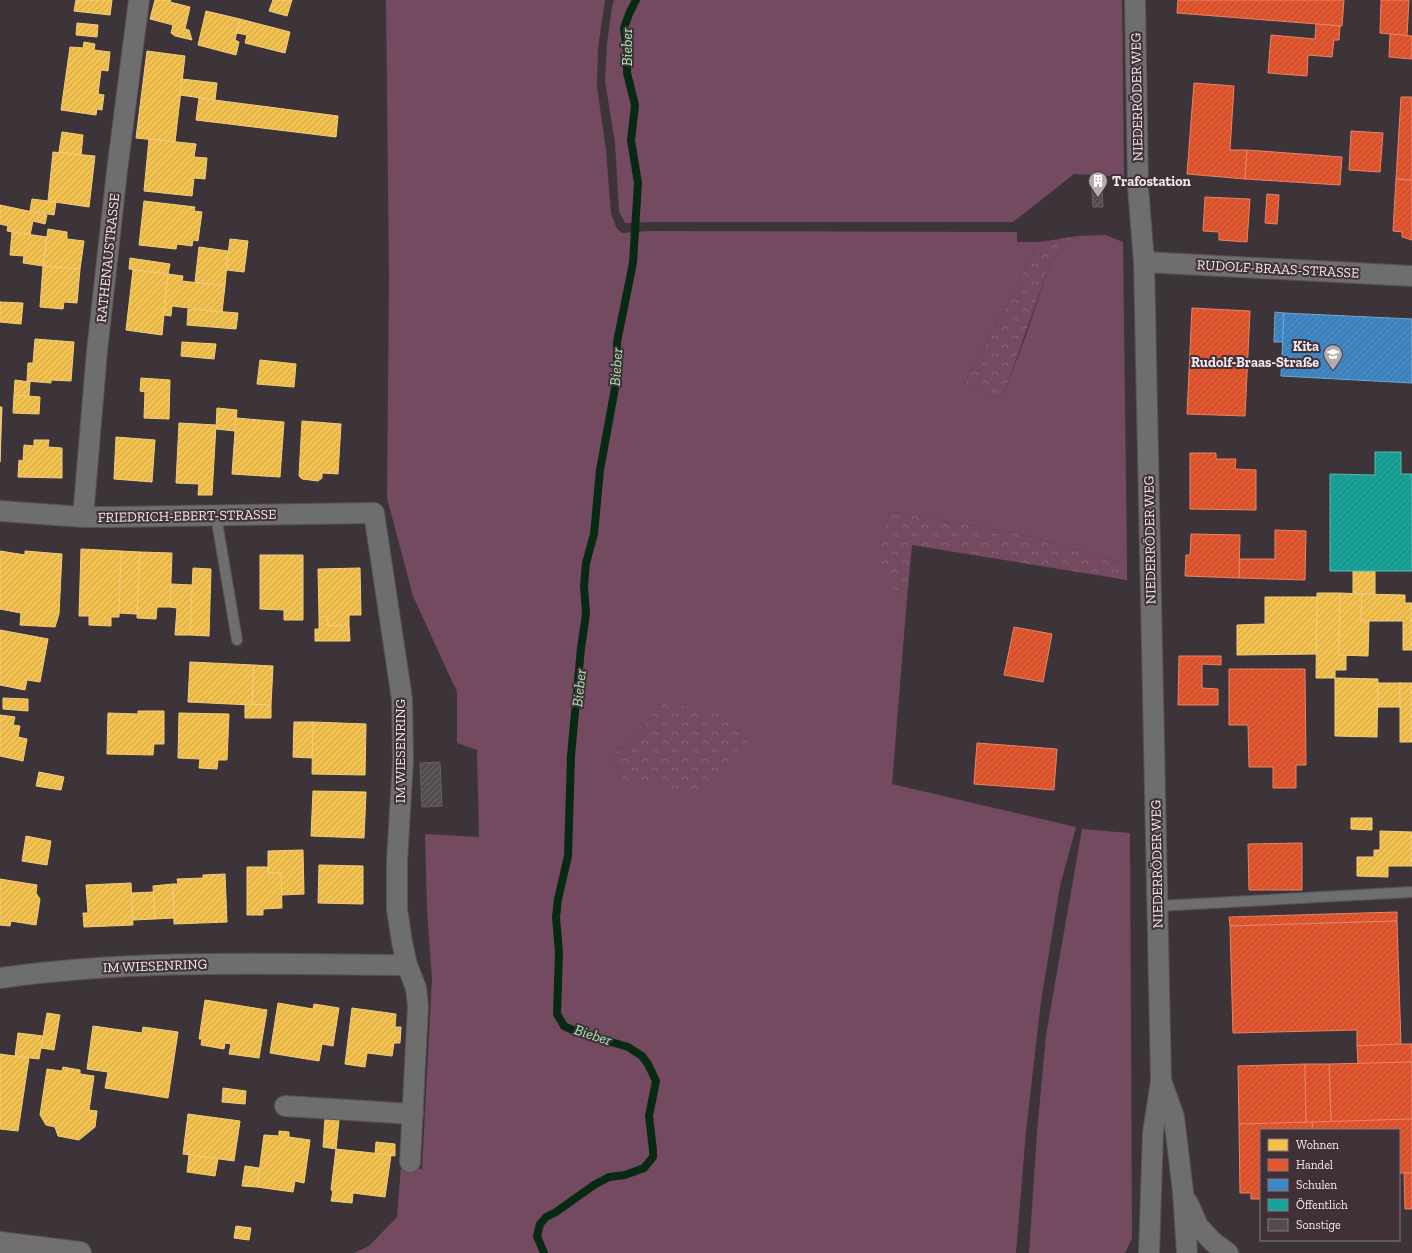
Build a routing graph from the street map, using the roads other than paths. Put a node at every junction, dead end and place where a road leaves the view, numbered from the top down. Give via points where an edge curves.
1 (139, 0) edge
2 (1135, 0) edge
3 (1144, 262) junction
4 (1412, 276) edge
5 (0, 511) edge
6 (374, 513) joint
7 (218, 515) junction
8 (83, 517) junction
9 (237, 640) dead end
10 (1412, 892) edge
11 (1158, 906) junction
12 (408, 965) junction
13 (0, 978) edge
14 (1161, 1081) junction
15 (285, 1106) dead end
16 (412, 1114) junction
17 (410, 1162) dead end
18 (1183, 1192) junction
19 (0, 1243) edge
20 (80, 1253) edge
21 (1149, 1253) edge
22 (1187, 1253) edge
23 (1228, 1253) edge

1 - 8 street, RATHENAUSTRASSE via 97,351
2 - 3 street, NIEDERRÖDER WEG via 1138,187
3 - 4 street, RUDOLF-BRAAS-STRASSE
3 - 11 street, NIEDERRÖDER WEG
5 - 8 street, FRIEDRICH-EBERT-STRASSE
6 - 7 street, FRIEDRICH-EBERT-STRASSE
6 - 12 street, IM WIESENRING via 402,699 403,760 396,887 402,942
7 - 8 street, FRIEDRICH-EBERT-STRASSE
7 - 9 lane
10 - 11 lane
11 - 14 street, NIEDERRÖDER WEG
12 - 13 street, IM WIESENRING via 183,964 75,970
12 - 16 street, IM WIESENRING via 416,988 418,1006
14 - 18 street, NIEDERRÖDER WEG via 1174,1117
14 - 21 street, NIEDERRÖDER WEG via 1153,1133
15 - 16 street
16 - 17 street, IM WIESENRING
18 - 22 street, NIEDERRÖDER WEG
18 - 23 street, NIEDERRÖDER WEG via 1198,1226
19 - 20 main road

